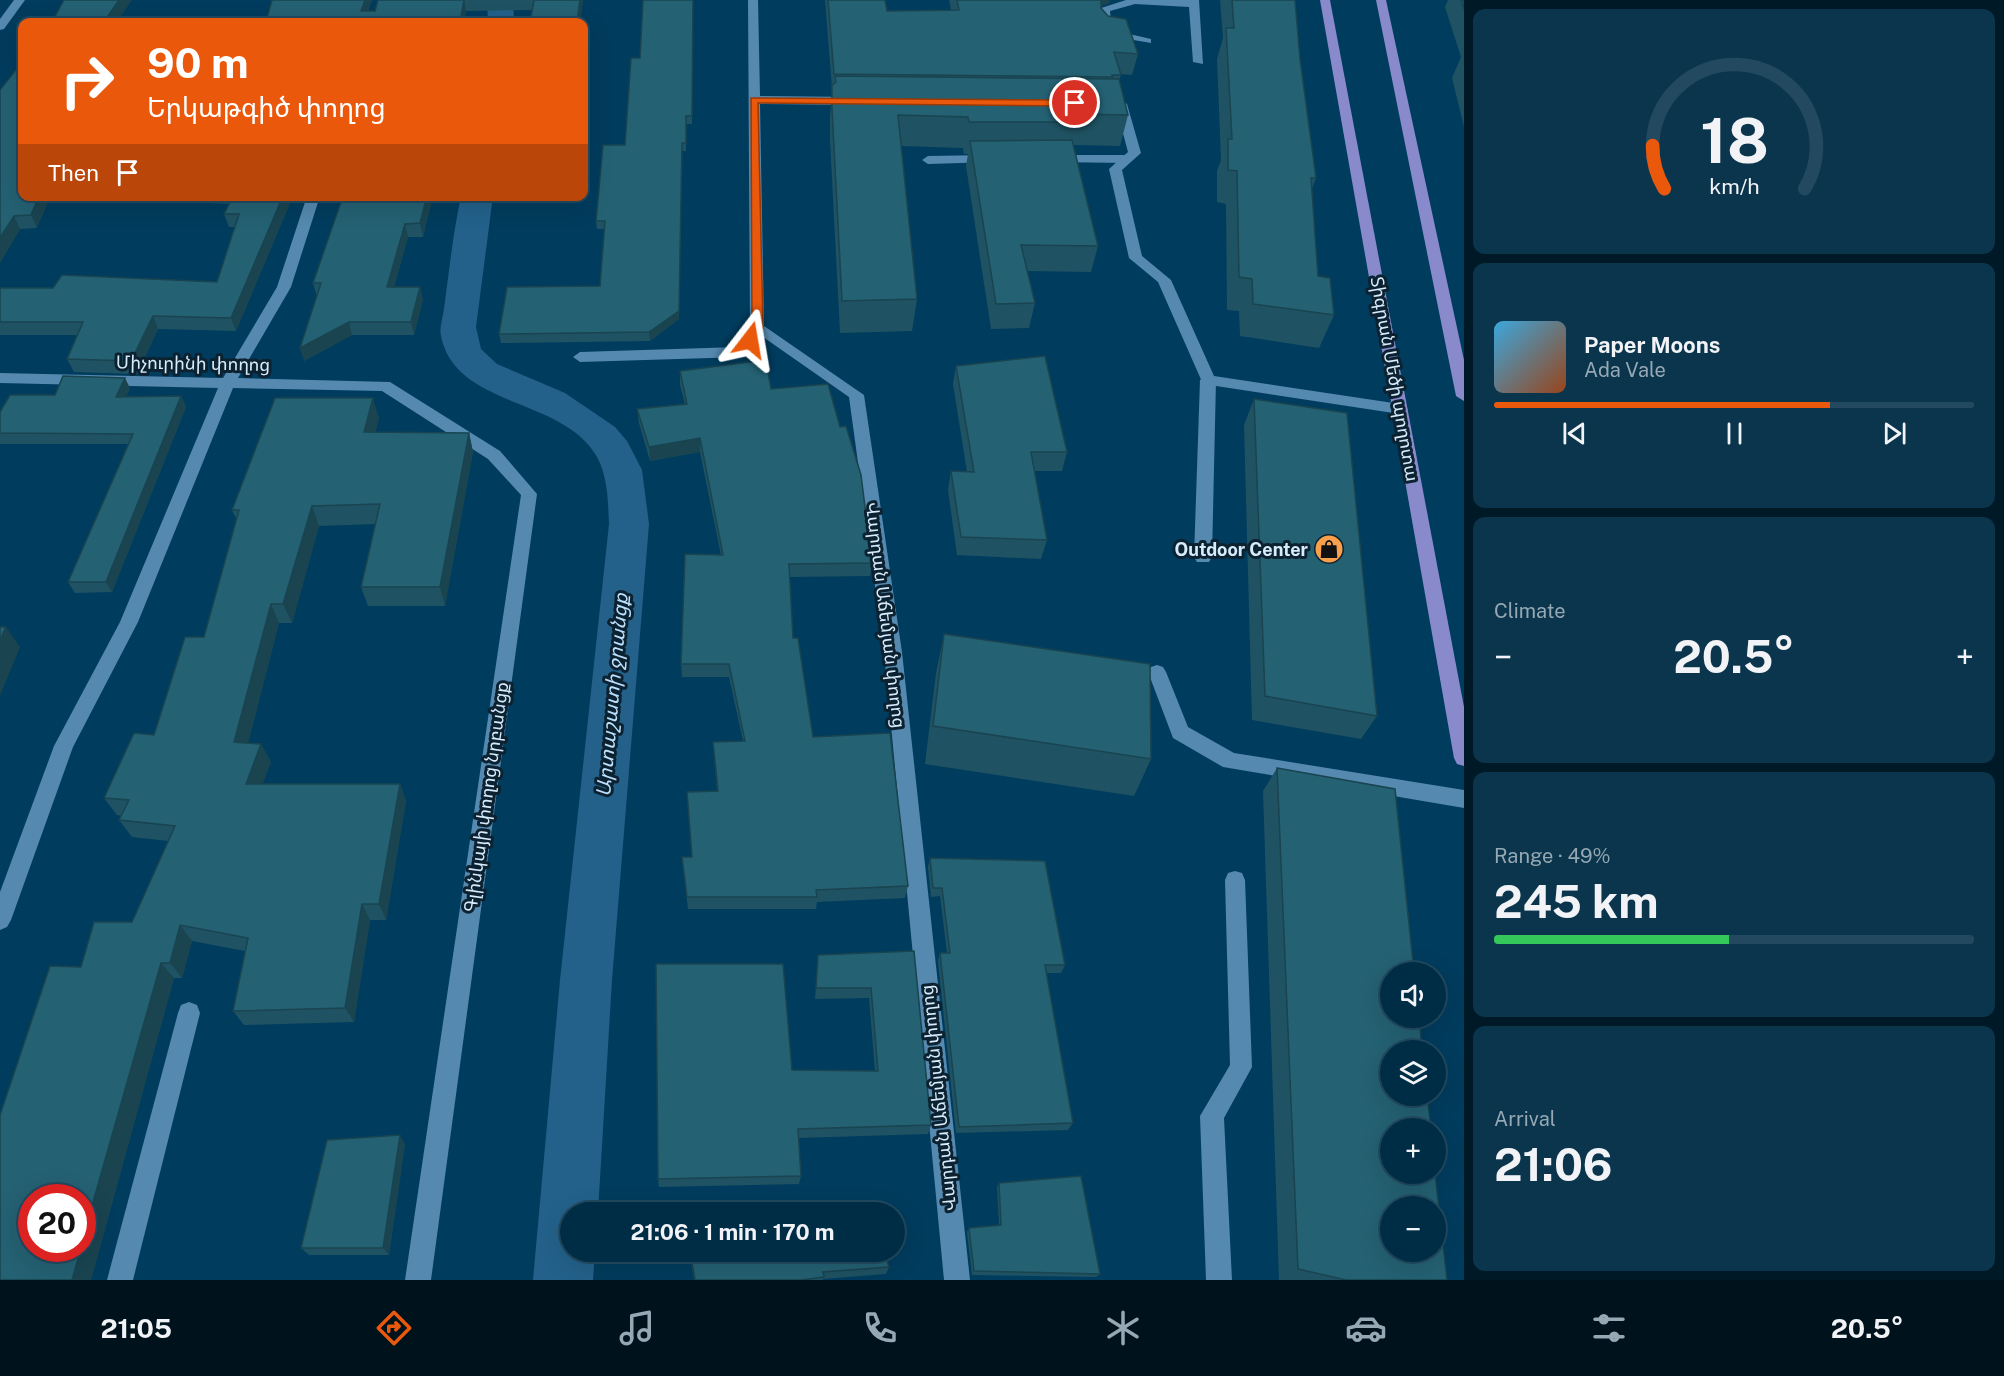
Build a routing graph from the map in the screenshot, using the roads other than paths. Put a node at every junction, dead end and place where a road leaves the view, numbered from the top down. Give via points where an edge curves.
1 (21, 0) edge
2 (753, 0) edge
3 (1325, 0) edge
4 (1380, 0) edge
5 (1194, 2) edge
6 (0, 27) edge
7 (1147, 41) dead end
8 (1199, 62) dead end
9 (754, 100) junction
10 (872, 101) edge
11 (1115, 104) edge
12 (998, 159) edge
13 (1045, 159) edge
14 (1127, 159) junction
15 (928, 160) edge
16 (312, 201) edge
17 (758, 328) junction
18 (580, 357) dead end
19 (0, 378) edge
20 (1208, 380) junction
21 (227, 384) junction
22 (385, 386) joint
23 (1464, 396) edge
24 (1400, 409) junction
25 (1203, 556) dead end
26 (1156, 672) dead end
27 (1464, 758) edge
28 (1464, 799) edge
29 (1235, 880) dead end
30 (0, 920) edge
31 (189, 1013) dead end
32 (120, 1280) edge
33 (418, 1280) edge
34 (957, 1280) edge
35 (1219, 1280) edge

1 - 6 street
2 - 9 street
3 - 24 main road, Տիգրան Մեծի պողոտա
4 - 23 main road
5 - 7 street via 1135,1 1104,9 1108,33
5 - 8 street
9 - 10 street
9 - 17 street
11 - 14 street via 1135,153
12 - 15 street
13 - 14 street
14 - 20 street via 1115,169 1136,258 1164,280
16 - 21 street via 284,287
17 - 18 street via 743,352
17 - 34 street, Վարդան Աճեմյան փողոց via 856,395 892,652
19 - 21 street, Միչուրինի փողոց
20 - 24 street
20 - 25 street
21 - 22 street, Միչուրինի փողոց
21 - 30 street via 129,622 64,746
22 - 33 street, Գլինկայի փողոց նրբանցք via 494,455 529,495
24 - 27 main road, Տիգրան Մեծի պողոտա
26 - 28 street via 1180,732 1230,760
29 - 35 street via 1241,1067 1212,1116
31 - 32 street

